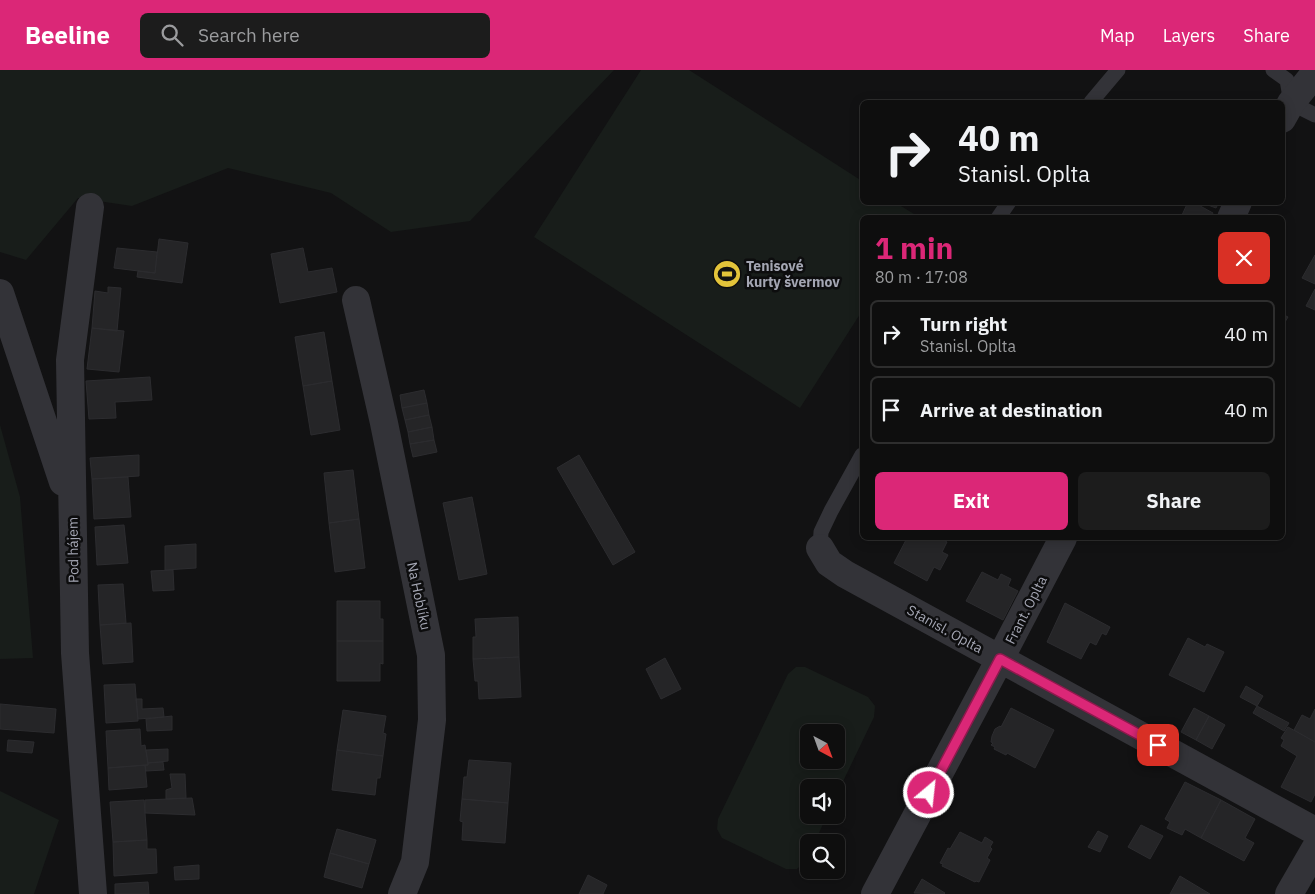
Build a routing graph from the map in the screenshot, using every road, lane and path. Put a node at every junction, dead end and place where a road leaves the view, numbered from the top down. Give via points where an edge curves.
1 (1118, 70) edge
2 (1273, 70) edge
3 (1315, 73) edge
4 (1093, 100) edge
5 (1287, 111) edge
6 (1315, 115) edge
7 (90, 206) dead end
8 (0, 293) edge
9 (356, 300) dead end
10 (860, 459) edge
11 (72, 507) junction
12 (1062, 540) edge
13 (820, 548) joint
14 (1000, 659) junction
15 (1315, 831) edge
16 (1315, 849) edge
17 (93, 894) edge
18 (402, 894) edge
19 (875, 894) edge
20 (1289, 894) edge

1 - 4 lane
2 - 5 lane via 1287,80
3 - 5 street
5 - 6 lane
7 - 11 street, Pod hájem via 70,360
8 - 11 street
9 - 18 street, Na Hoblíku via 432,655 432,720 415,862
10 - 13 lane via 821,532
11 - 17 street, Pod hájem via 75,653
12 - 14 street, Frant. Oplta
13 - 14 street, Stanisl. Oplta via 829,563 845,574
14 - 15 street, Stanisl. Oplta
14 - 19 street, Frant. Oplta
16 - 20 street

